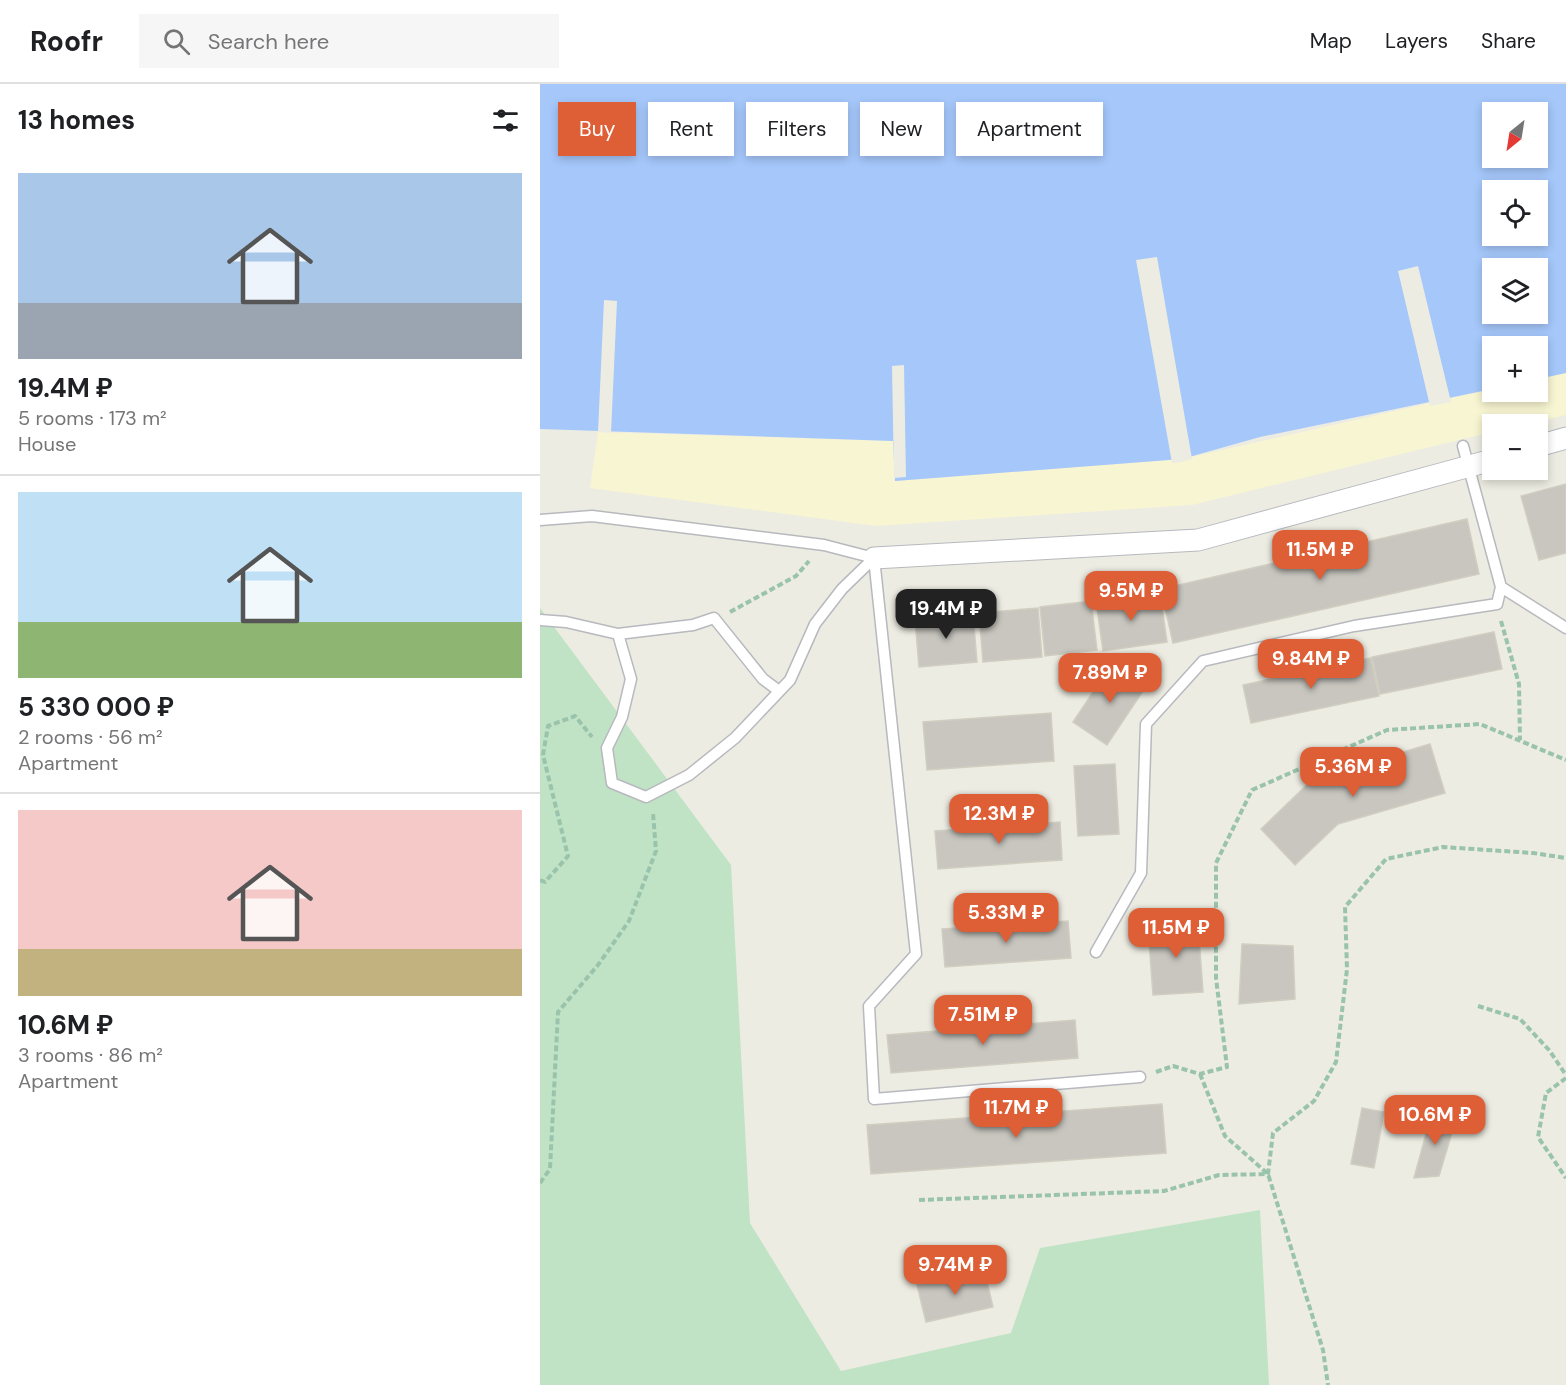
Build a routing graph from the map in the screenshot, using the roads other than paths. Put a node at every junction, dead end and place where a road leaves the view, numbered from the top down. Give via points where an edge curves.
1 (1566, 438) edge
2 (1548, 443) edge
3 (1463, 446) dead end
4 (1482, 463) edge
5 (1470, 467) junction
6 (540, 520) edge
7 (874, 558) junction
8 (1501, 587) junction
9 (540, 620) edge
10 (1566, 628) edge
11 (618, 634) junction
12 (779, 690) junction
13 (1096, 952) dead end
14 (1140, 1077) road end

1 - 2 street
3 - 5 lane
4 - 5 street
5 - 7 street via 1198,540
5 - 8 lane
6 - 7 lane via 591,516 824,545
7 - 12 lane via 842,589 815,624 790,680
7 - 14 lane via 916,954 869,1006 874,1099
8 - 10 lane
8 - 13 lane via 1497,604 1354,626 1203,661 1146,724 1141,873
9 - 11 lane
11 - 12 lane via 693,625 714,618 763,679
11 - 12 lane via 631,679 622,717 607,748 612,783 646,797 688,775 735,738

